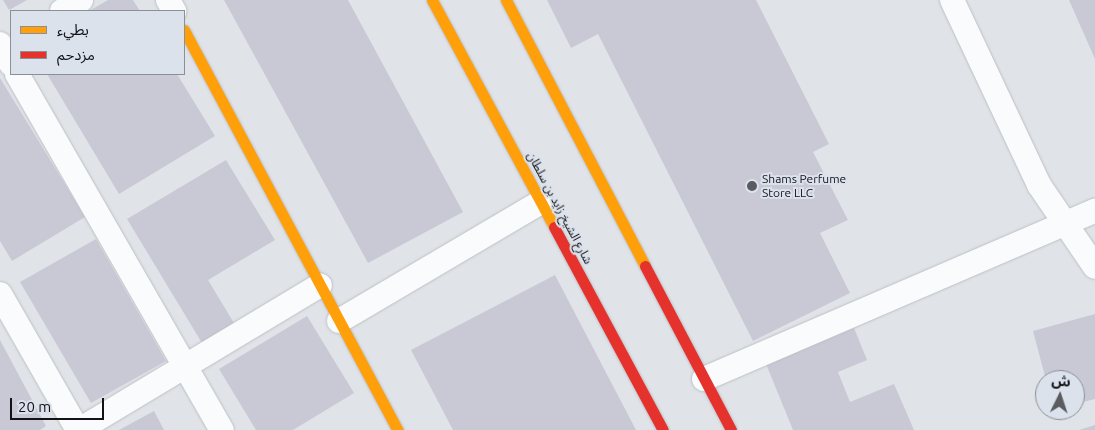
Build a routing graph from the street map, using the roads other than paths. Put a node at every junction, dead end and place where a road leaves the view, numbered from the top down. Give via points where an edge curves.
1 (81, 0) edge
2 (432, 0) edge
3 (506, 0) edge
4 (952, 0) edge
5 (64, 10) edge
6 (185, 32) edge
7 (18, 75) edge
8 (541, 202) junction
9 (1095, 211) edge
10 (1065, 226) junction
11 (1095, 267) edge
12 (320, 286) junction
13 (0, 294) edge
14 (339, 321) junction
15 (185, 366) junction
16 (704, 378) junction
17 (79, 430) edge
18 (222, 430) edge
19 (398, 430) edge
20 (663, 430) edge
21 (731, 430) edge

1 - 5 street
2 - 8 main road, شارع الشيخ زايد بن سلطان
3 - 16 main road
4 - 10 street via 1039,185
6 - 12 main road
7 - 15 street
8 - 14 street
8 - 20 main road, شارع الشيخ زايد بن سلطان
9 - 10 street
10 - 11 street
10 - 16 street
12 - 14 main road
12 - 15 street
13 - 17 street
14 - 19 main road
15 - 17 street
15 - 18 street
16 - 21 main road

